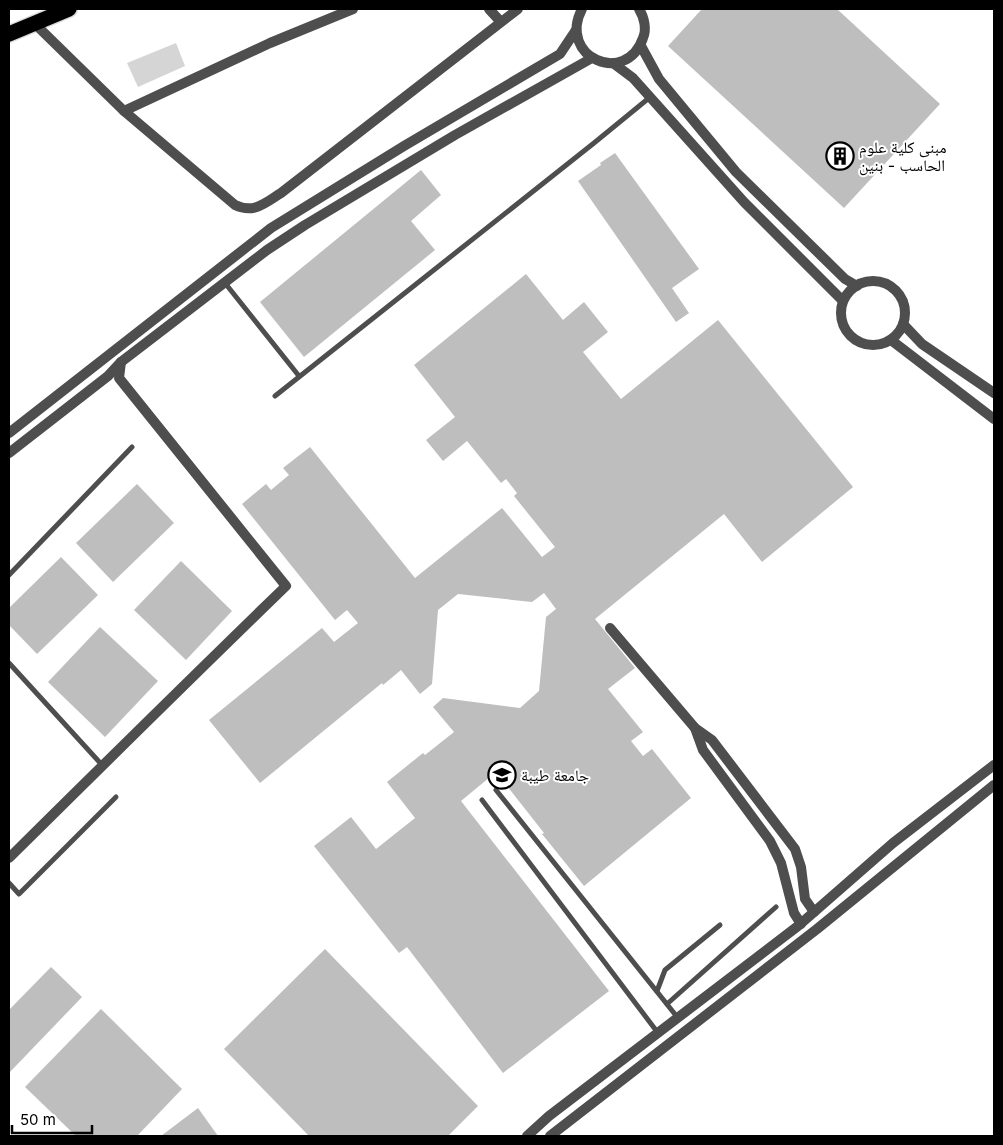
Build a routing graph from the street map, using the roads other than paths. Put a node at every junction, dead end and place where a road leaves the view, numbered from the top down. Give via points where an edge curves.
1 (69, 9) edge
2 (353, 9) edge
3 (489, 9) edge
4 (518, 9) edge
5 (582, 9) edge
6 (641, 10) edge
7 (500, 21) junction
8 (34, 23) junction
9 (576, 30) junction
10 (9, 34) edge
11 (640, 46) junction
12 (592, 58) junction
13 (613, 63) junction
14 (649, 98) junction
15 (482, 100) junction
16 (124, 112) junction
17 (490, 115) junction
18 (225, 283) junction
19 (857, 286) junction
20 (842, 302) junction
21 (904, 324) junction
22 (890, 340) junction
23 (121, 362) junction
24 (299, 376) junction
25 (994, 393) edge
26 (274, 396) dead end
27 (994, 419) edge
28 (9, 433) edge
29 (132, 447) dead end
30 (9, 453) edge
31 (9, 575) edge
32 (610, 628) dead end
33 (9, 663) edge
34 (695, 728) junction
35 (994, 765) edge
36 (104, 766) junction
37 (994, 785) edge
38 (496, 790) dead end
39 (116, 797) dead end
40 (482, 800) dead end
41 (9, 858) edge
42 (9, 883) edge
43 (776, 907) dead end
44 (814, 912) junction
45 (801, 924) junction
46 (720, 925) dead end
47 (657, 991) junction
48 (667, 1004) junction
49 (678, 1018) junction
50 (658, 1033) junction
51 (527, 1136) edge
52 (550, 1136) edge

1 - 8 highway
2 - 16 street via 270,43
3 - 7 street
4 - 7 street
5 - 9 street
6 - 11 street via 645,22
7 - 16 street via 281,193 249,210 235,205
8 - 10 highway
8 - 16 street
9 - 12 street via 578,41
9 - 15 street via 560,54
11 - 13 street via 624,61
11 - 19 street via 659,79 736,172 845,279
12 - 13 street
12 - 17 street
13 - 14 street via 633,78
14 - 20 street
14 - 24 lane
15 - 17 street
15 - 28 street via 271,228
17 - 18 street via 305,225
18 - 23 street
18 - 24 lane
19 - 20 street
19 - 21 street via 867,281 889,285 903,302
20 - 22 street via 842,321 853,338 871,345
21 - 22 street
21 - 25 street via 922,344
22 - 27 street
23 - 30 street via 108,376
23 - 36 street via 118,378 286,586
24 - 26 lane
29 - 31 lane
32 - 34 street
33 - 36 lane
34 - 44 street via 712,740 794,849 801,867 805,899
34 - 45 street via 703,750 770,841 781,863 794,913
35 - 44 street via 893,844
36 - 41 street
37 - 52 street via 817,929
38 - 47 lane
39 - 42 lane via 19,894
40 - 50 lane
43 - 48 lane
44 - 45 street
45 - 49 street
46 - 47 lane via 665,970
47 - 48 lane
48 - 49 lane
49 - 50 street
50 - 51 street via 548,1116

